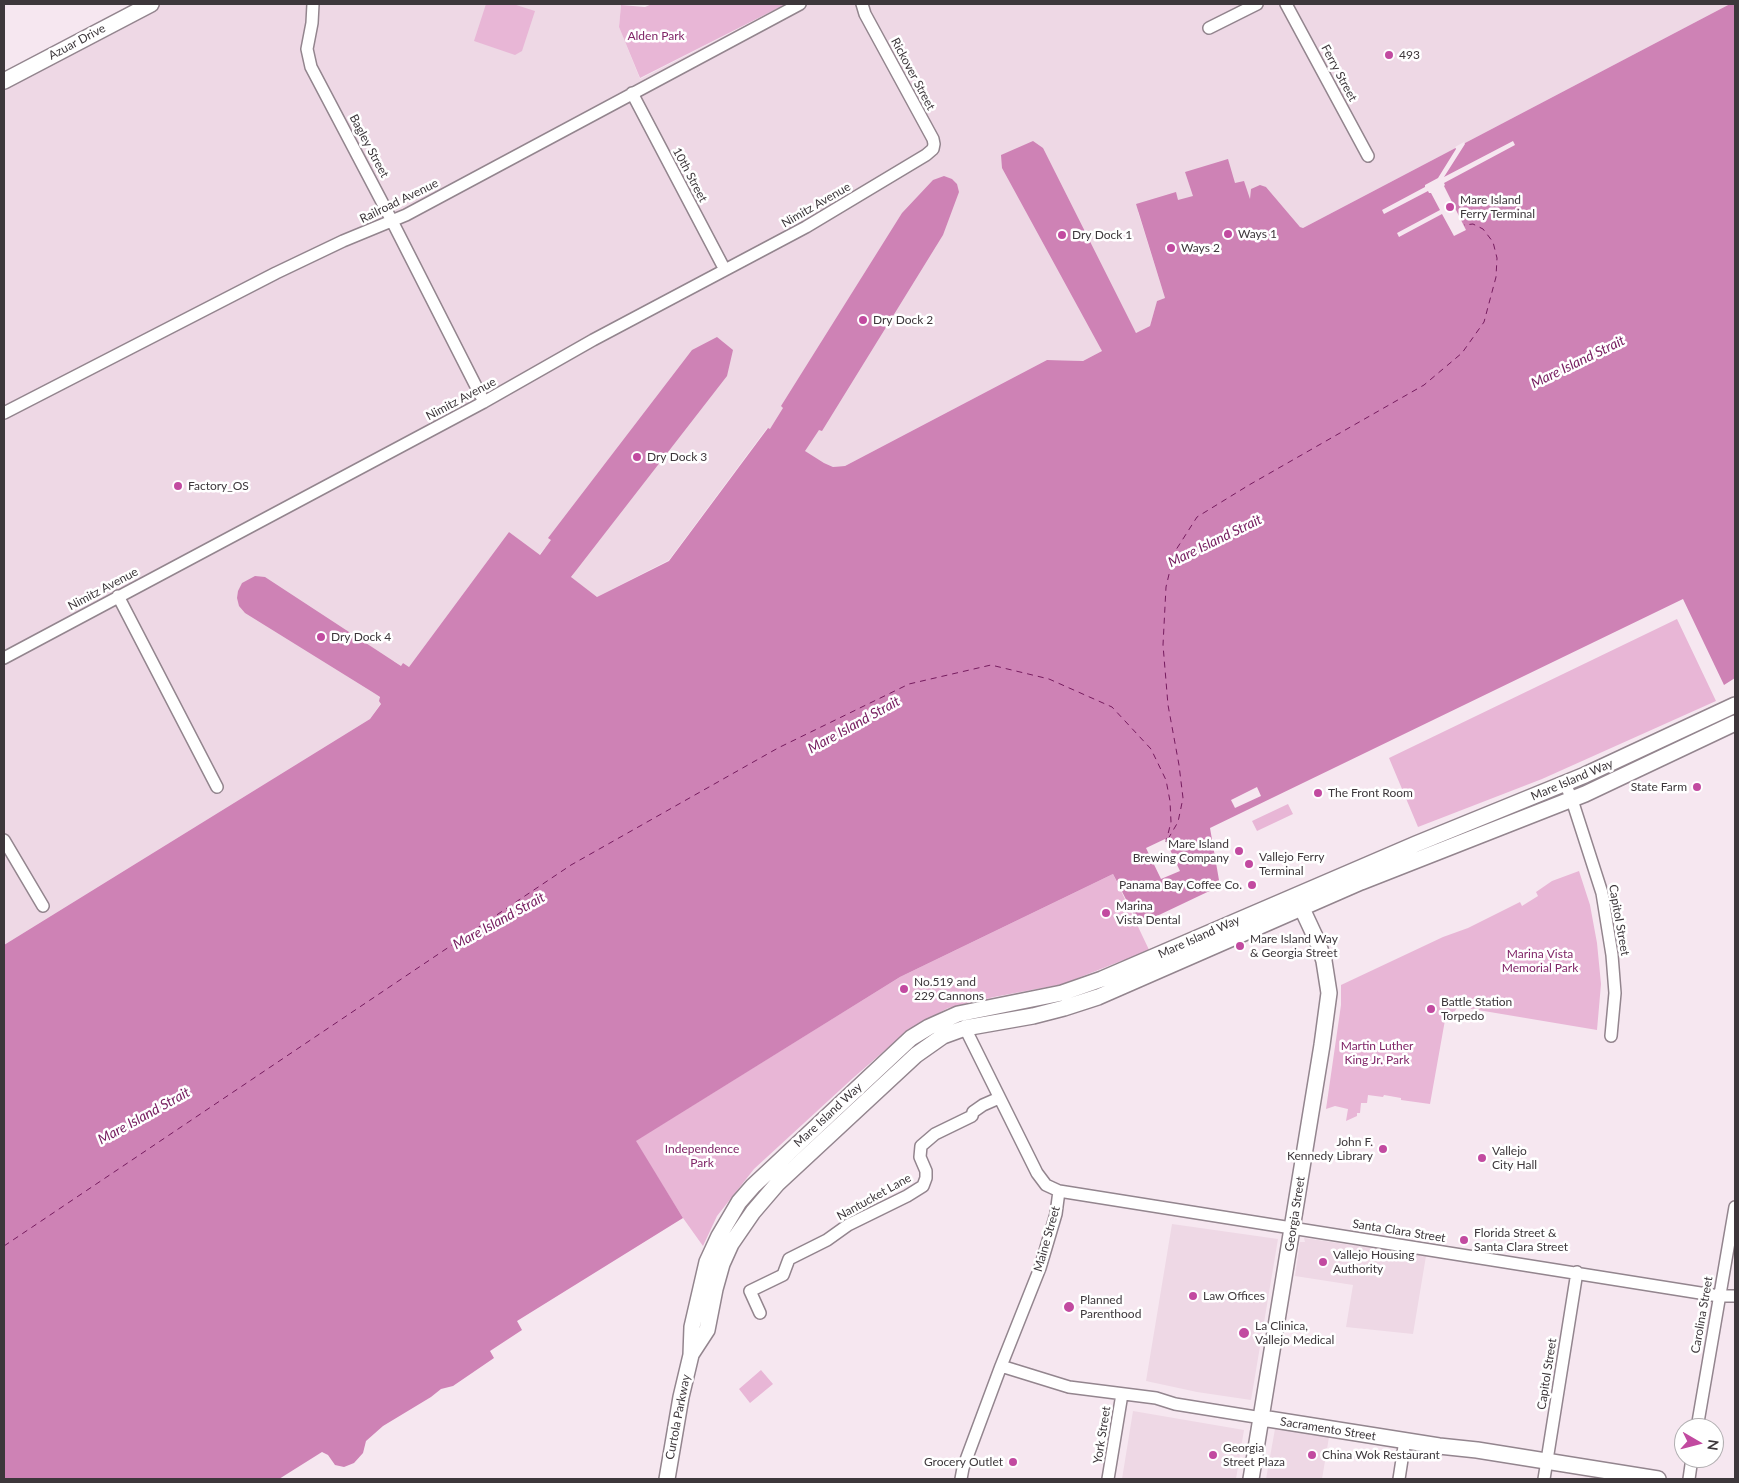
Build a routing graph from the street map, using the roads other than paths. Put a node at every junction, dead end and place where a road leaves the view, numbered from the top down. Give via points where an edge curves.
1 (151, 4) edge
2 (313, 4) edge
3 (800, 4) edge
4 (862, 4) edge
5 (1257, 4) edge
6 (1286, 4) edge
7 (1209, 28) dead end
8 (4, 81) edge
9 (632, 93) junction
10 (926, 155) joint
11 (1368, 156) dead end
12 (392, 221) junction
13 (725, 270) junction
14 (484, 402) junction
15 (4, 413) edge
16 (118, 596) junction
17 (4, 658) edge
18 (1735, 705) edge
19 (1735, 723) edge
20 (1565, 783) junction
21 (217, 787) dead end
22 (1572, 800) junction
23 (4, 840) edge
24 (1299, 902) junction
25 (43, 906) dead end
26 (958, 1014) junction
27 (965, 1028) junction
28 (1611, 1036) dead end
29 (999, 1098) junction
30 (1059, 1191) junction
31 (1735, 1208) edge
32 (1293, 1228) junction
33 (725, 1240) junction
34 (1577, 1272) junction
35 (1719, 1296) junction
36 (1735, 1296) edge
37 (760, 1313) dead end
38 (1001, 1366) junction
39 (1122, 1394) junction
40 (1262, 1418) junction
41 (1699, 1418) edge
42 (1405, 1440) junction
43 (1547, 1461) junction
44 (667, 1479) edge
45 (961, 1479) edge
46 (1108, 1479) edge
47 (1251, 1479) edge
48 (1399, 1479) edge
49 (1544, 1479) edge
50 (1658, 1479) edge

1 - 8 main road, Azuar Drive
2 - 12 street, Bagley Street via 307,49 311,66
3 - 9 street, Railroad Avenue
4 - 10 street, Rickover Street via 933,139 932,149
5 - 7 street
6 - 11 street, Ferry Street
9 - 12 street, Railroad Avenue
9 - 13 street, 10th Street
10 - 13 street, Nimitz Avenue via 806,227
12 - 14 street, Bagley Street
12 - 15 street, Railroad Avenue via 282,270
13 - 14 street, Nimitz Avenue
14 - 16 street, Nimitz Avenue
16 - 17 street, Nimitz Avenue
16 - 21 street
18 - 20 main road, Mare Island Way
19 - 22 main road, Mare Island Way
20 - 22 street, Capitol Street
20 - 24 main road, Mare Island Way via 1416,844
22 - 24 main road, Mare Island Way
22 - 28 street, Capitol Street via 1602,893 1615,993
23 - 25 street
24 - 26 main road, Mare Island Way via 1082,987
24 - 27 main road, Mare Island Way via 1098,997 1033,1016
24 - 32 main road, Georgia Street via 1324,961 1328,992
26 - 27 main road, Maine Street
26 - 33 main road, Mare Island Way via 911,1038 753,1186 739,1202
27 - 29 street, Maine Street
27 - 33 main road, Mare Island Way via 943,1036 916,1055 777,1184
29 - 30 street, Maine Street via 1037,1174 1046,1185
29 - 37 street, Nantucket Lane via 935,1134 921,1146 920,1158 926,1171 922,1186 789,1259 783,1275 750,1290
30 - 32 street, Santa Clara Street
30 - 38 street, Maine Street via 1043,1259
31 - 35 street, Carolina Street
32 - 34 street, Santa Clara Street
32 - 40 main road, Georgia Street
33 - 44 main road, Curtola Parkway via 707,1330 691,1354
34 - 35 street, Santa Clara Street
34 - 43 street, Capitol Street
35 - 36 street, Santa Clara Street
35 - 41 street, Carolina Street
38 - 39 street, Sacramento Street via 1057,1384
38 - 45 street, Maine Street
39 - 40 street, Sacramento Street
39 - 46 street, York Street
40 - 42 main road, Sacramento Street
40 - 47 main road, Georgia Street
42 - 43 main road, Sacramento Street
42 - 48 street
43 - 49 street, Capitol Street
43 - 50 main road, Sacramento Street

